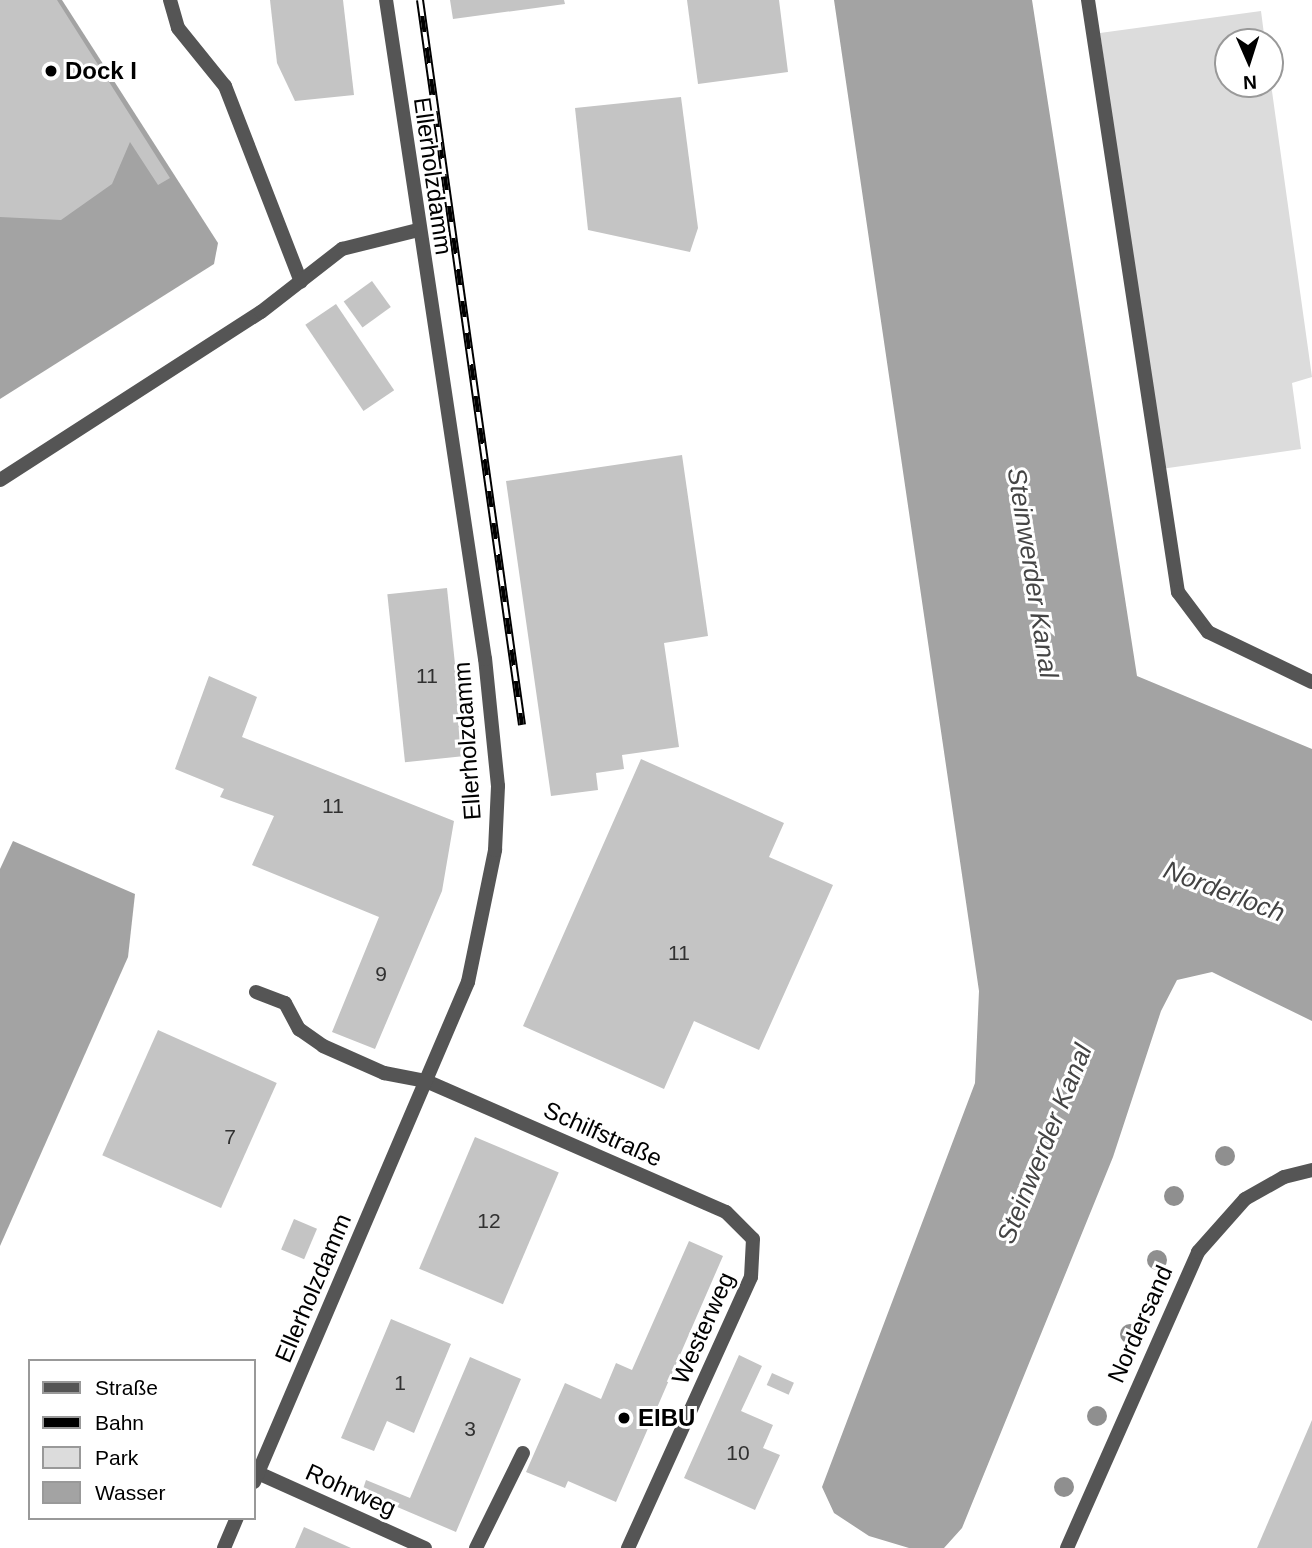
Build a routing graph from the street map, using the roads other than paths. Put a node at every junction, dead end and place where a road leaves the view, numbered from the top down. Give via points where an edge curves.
1 (170, 0) edge
2 (386, 0) edge
3 (1088, 0) edge
4 (418, 230) junction
5 (301, 282) junction
6 (0, 480) edge
7 (1312, 682) edge
8 (256, 992) dead end
9 (426, 1081) junction
10 (1312, 1170) edge
11 (753, 1239) joint
12 (523, 1453) dead end
13 (256, 1477) edge
14 (236, 1520) edge
15 (224, 1548) edge
16 (425, 1548) edge
17 (476, 1548) edge
18 (628, 1548) edge
19 (1067, 1548) edge

1 - 5 street via 178,28 225,86
2 - 4 street, Ellerholzdamm
3 - 7 street via 1178,592 1208,632
4 - 5 street via 342,249
4 - 9 street, Ellerholzdamm via 485,659 498,786 491,888 477,952
5 - 6 street
8 - 9 street, Schilfstraße via 285,1003 299,1029 323,1046 384,1073
9 - 11 street, Schilfstraße via 726,1212
9 - 13 street, Ellerholzdamm
10 - 19 street, Nordersand via 1284,1177 1245,1199 1198,1252
11 - 18 street, Westerweg via 751,1277
12 - 17 street
13 - 16 street, Rohrweg
14 - 15 street

